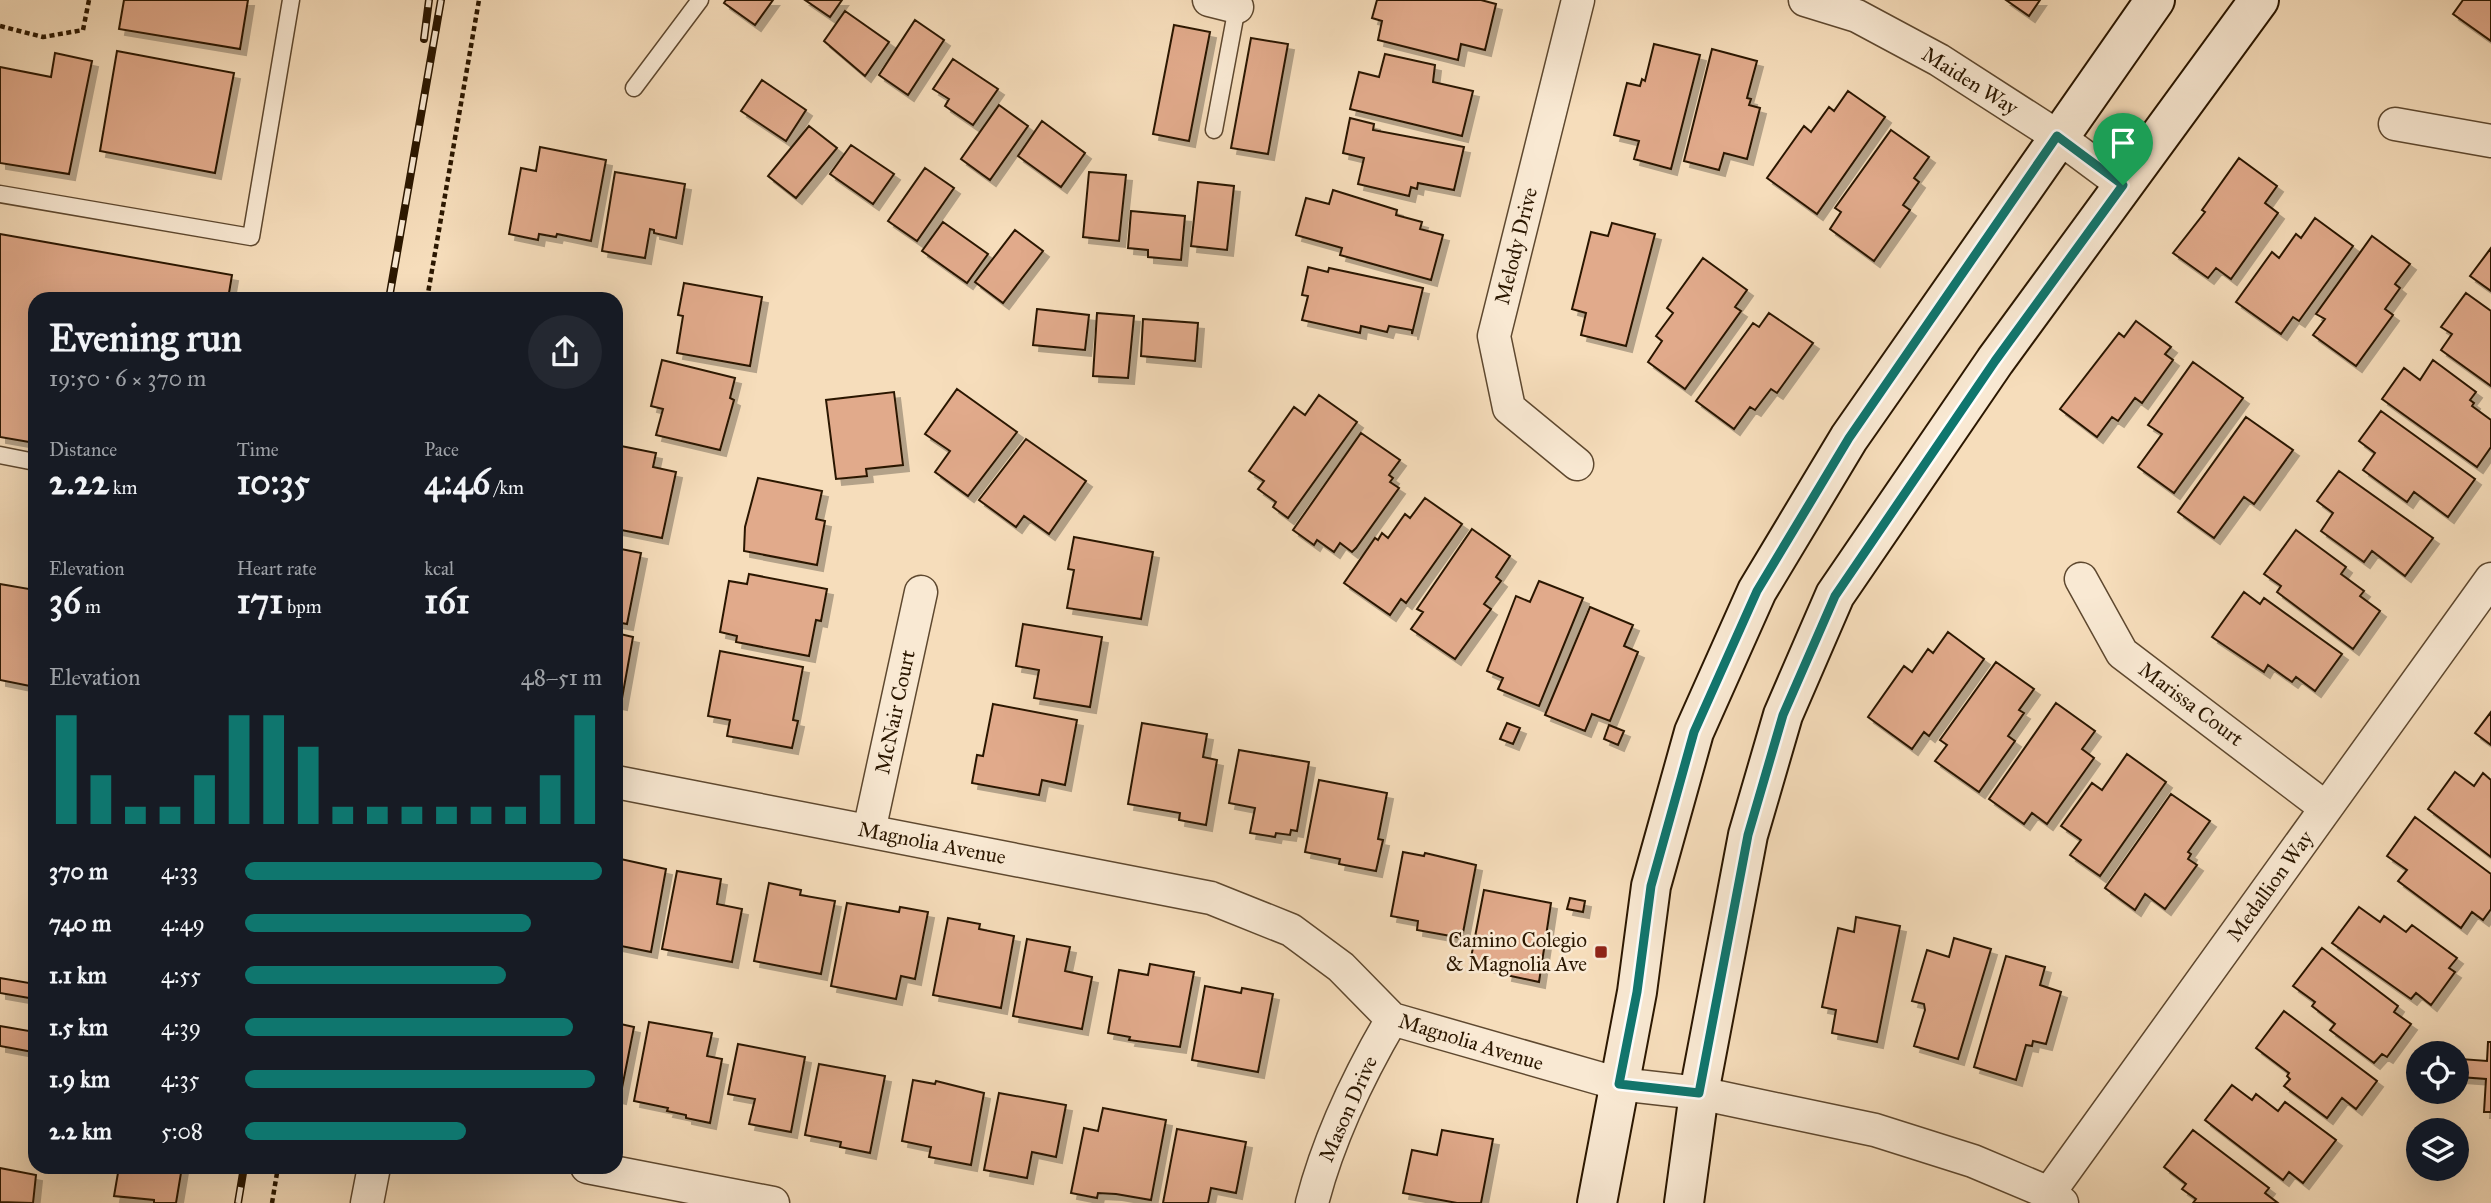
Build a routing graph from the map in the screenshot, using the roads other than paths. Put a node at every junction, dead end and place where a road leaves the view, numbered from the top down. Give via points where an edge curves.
1 (290, 0) edge
2 (700, 0) edge
3 (1578, 0) edge
4 (1805, 0) edge
5 (2155, 0) edge
6 (2259, 0) edge
7 (1223, 4) edge
8 (634, 88) dead end
9 (2395, 124) dead end
10 (1214, 130) dead end
11 (2057, 136) junction
12 (2491, 141) edge
13 (2123, 185) junction
14 (0, 194) edge
15 (0, 455) edge
16 (28, 461) edge
17 (1577, 464) dead end
18 (2081, 579) dead end
19 (2491, 579) edge
20 (921, 592) dead end
21 (623, 783) edge
22 (2326, 808) junction
23 (869, 831) junction
24 (1392, 1019) junction
25 (1619, 1084) junction
26 (1699, 1093) junction
27 (373, 1174) edge
28 (623, 1174) edge
29 (2055, 1198) edge
30 (367, 1203) edge
31 (773, 1203) edge
32 (1312, 1203) edge
33 (1597, 1203) edge
34 (1684, 1203) edge

1 - 14 lane via 251,237
2 - 8 lane
3 - 17 street, Melody Drive via 1494,336 1509,408
4 - 11 street, Maiden Way via 1857,16 1939,60
5 - 11 street
6 - 13 street
7 - 10 lane
9 - 12 street
11 - 13 street, Maiden Way
11 - 25 street via 1849,438 1757,591 1694,732 1655,873
13 - 26 street via 1995,361 1835,596 1783,715 1748,835
15 - 16 lane
18 - 22 street, Marissa Court via 2122,653
19 - 22 street, Medallion Way
20 - 23 street, McNair Court
21 - 23 street, Magnolia Avenue
22 - 29 street, Medallion Way
23 - 24 street, Magnolia Avenue via 1211,898 1291,930 1341,967
24 - 25 street, Magnolia Avenue
24 - 32 street, Mason Drive via 1363,1069 1322,1161
25 - 26 street, Magnolia Avenue
25 - 33 street
26 - 29 street, Magnolia Avenue via 1875,1130 1973,1161
26 - 34 street
27 - 30 street
28 - 31 street

